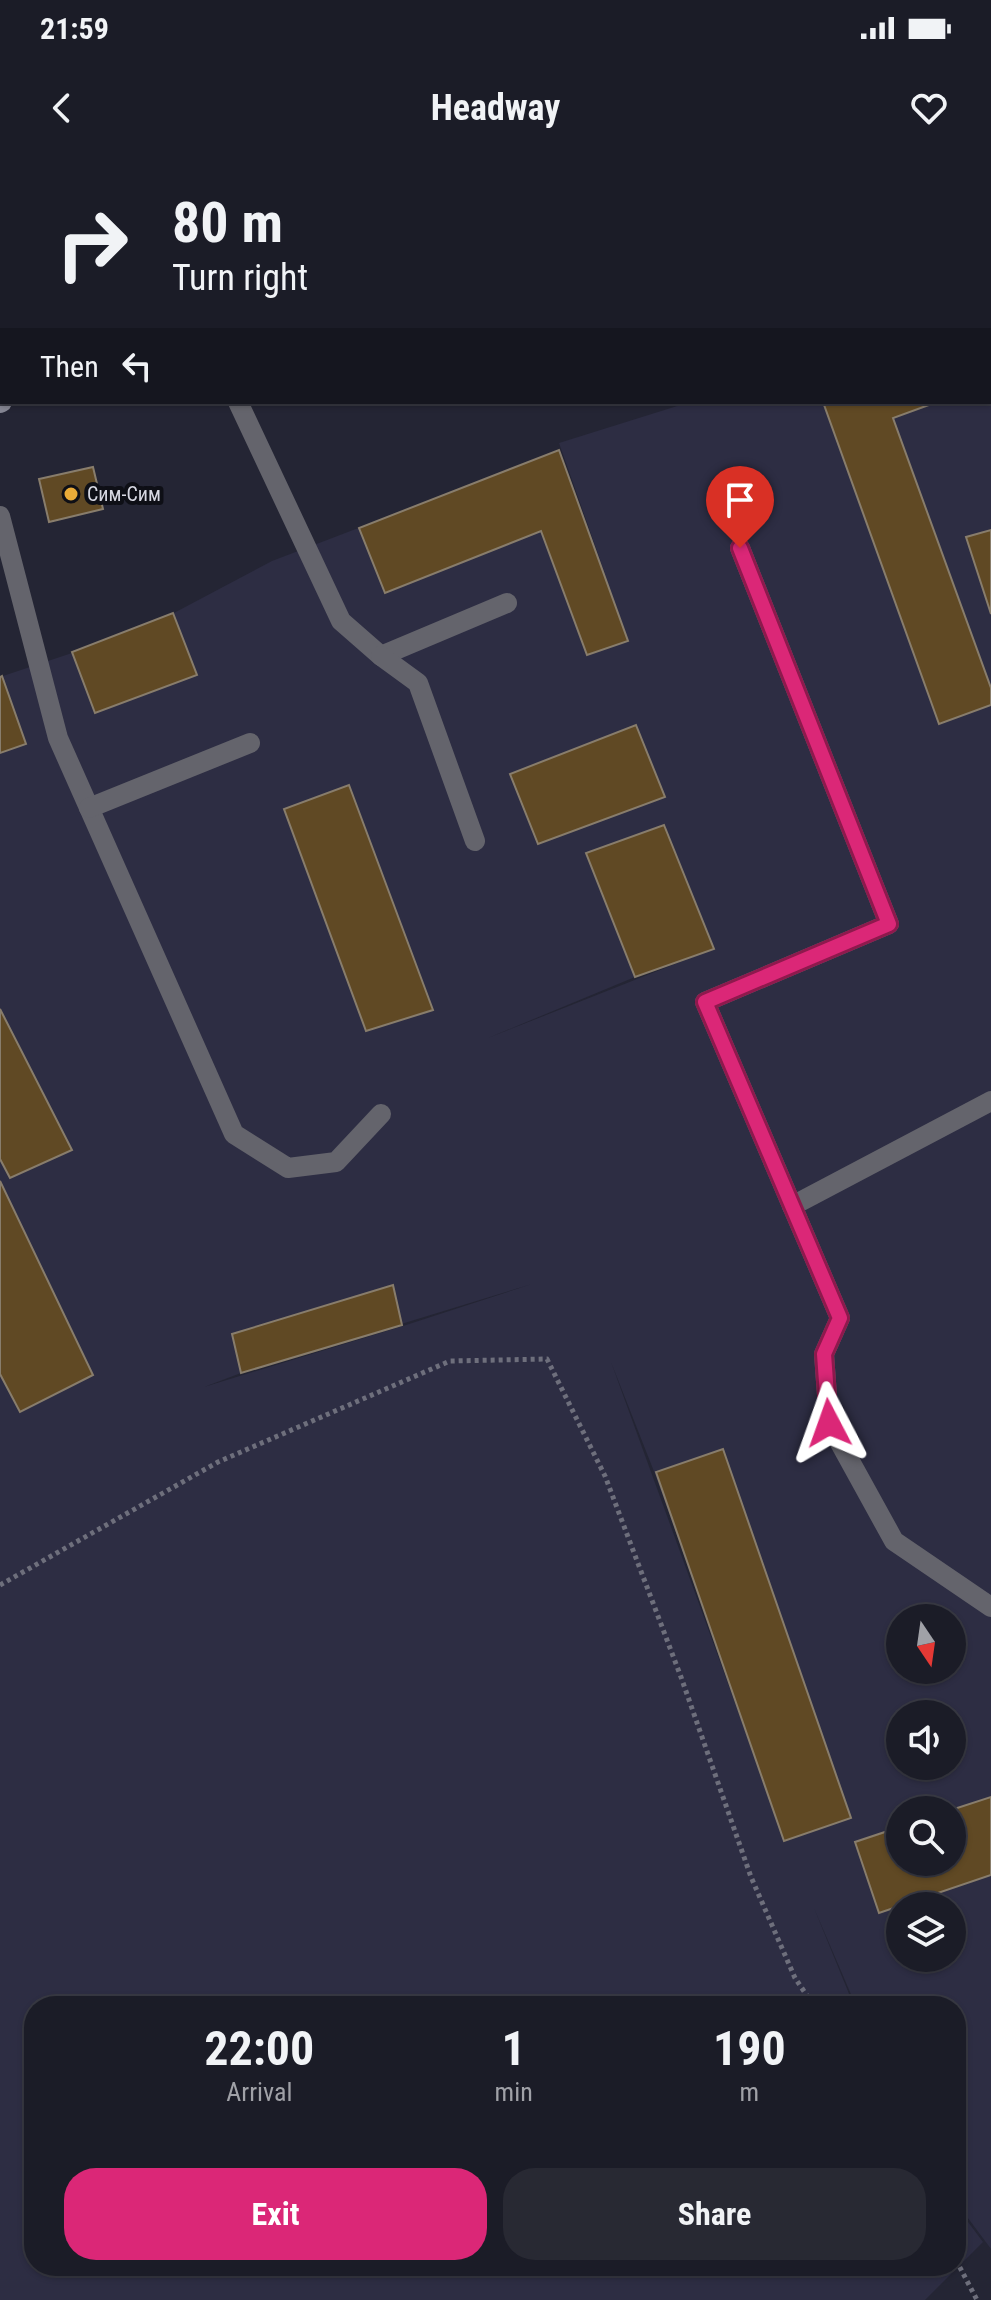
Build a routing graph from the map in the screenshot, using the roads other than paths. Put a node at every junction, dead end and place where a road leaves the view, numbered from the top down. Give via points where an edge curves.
1 (239, 404) edge
2 (0, 516) edge
3 (740, 548) dead end
4 (507, 603) dead end
5 (381, 656) junction
6 (250, 743) dead end
7 (89, 808) junction
8 (475, 841) dead end
9 (991, 1101) edge
10 (381, 1114) dead end
11 (792, 1206) junction
12 (991, 1607) edge

1 - 5 lane via 341,621
2 - 7 lane via 58,738
3 - 11 lane via 889,924 705,1002
4 - 5 lane
5 - 8 lane via 418,683
6 - 7 lane
7 - 10 lane via 234,1134 288,1168 336,1162
9 - 11 lane
11 - 12 lane via 840,1318 824,1354 829,1423 894,1541

